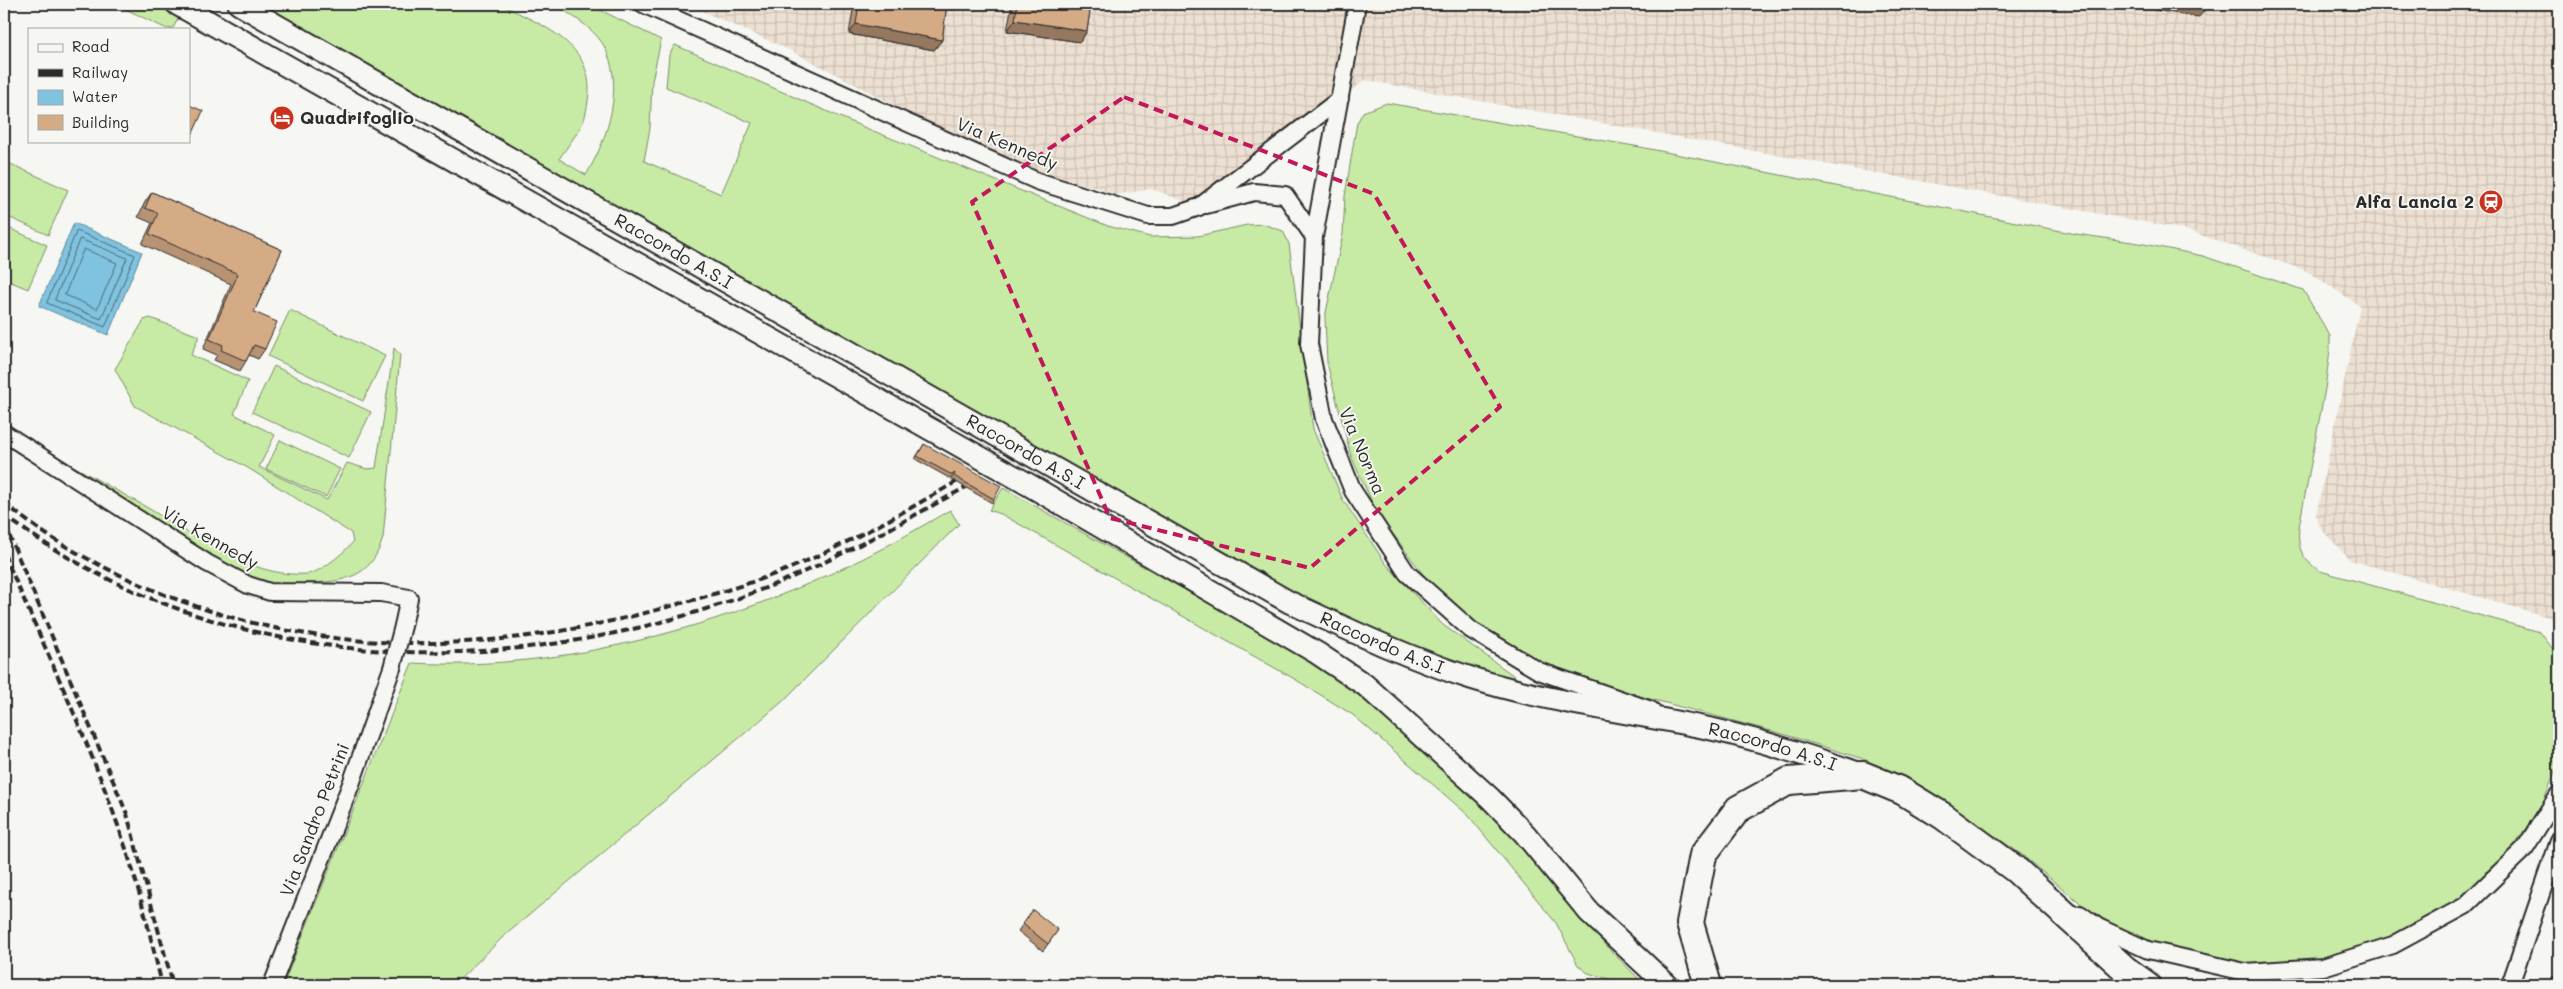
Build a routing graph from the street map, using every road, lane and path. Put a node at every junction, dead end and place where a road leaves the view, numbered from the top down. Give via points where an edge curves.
1 (177, 4) edge
2 (239, 4) edge
3 (644, 4) edge
4 (1357, 4) edge
5 (1340, 98) junction
6 (1198, 206) junction
7 (1314, 237) junction
8 (4, 433) edge
9 (392, 668) joint
10 (1698, 726) junction
11 (1863, 775) junction
12 (2559, 794) edge
13 (2559, 841) edge
14 (2015, 869) junction
15 (272, 985) edge
16 (1667, 985) edge
17 (1708, 985) edge
18 (2147, 985) edge
19 (2510, 985) edge

1 - 16 street, Raccordo A.S.I via 1024,482 1318,653 1365,686 1490,798 1525,834 1589,912
2 - 10 street, Raccordo A.S.I via 1289,602 1380,644 1471,678 1565,702
3 - 6 street, Via Kennedy via 1037,181 1148,216 1173,216
4 - 5 street, Via Norma
5 - 6 street, Via Kennedy
5 - 7 street, Via Norma
6 - 7 street via 1254,192 1285,195
7 - 10 street, Via Norma via 1309,344 1324,419 1353,491 1407,573 1471,630 1539,671
8 - 9 street, Via Kennedy, bridge via 207,563 248,585 270,592 381,593 409,598
9 - 15 street, Via Sandro Petrini via 351,784
10 - 11 street, Raccordo A.S.I via 1803,753
11 - 14 main road via 1910,796
11 - 17 main road via 1789,781 1738,809 1703,855 1690,923
12 - 14 street via 2525,848 2465,906 2393,945 2323,967 2245,972 2148,950 2098,927
13 - 19 street
14 - 18 main road via 2126,970

